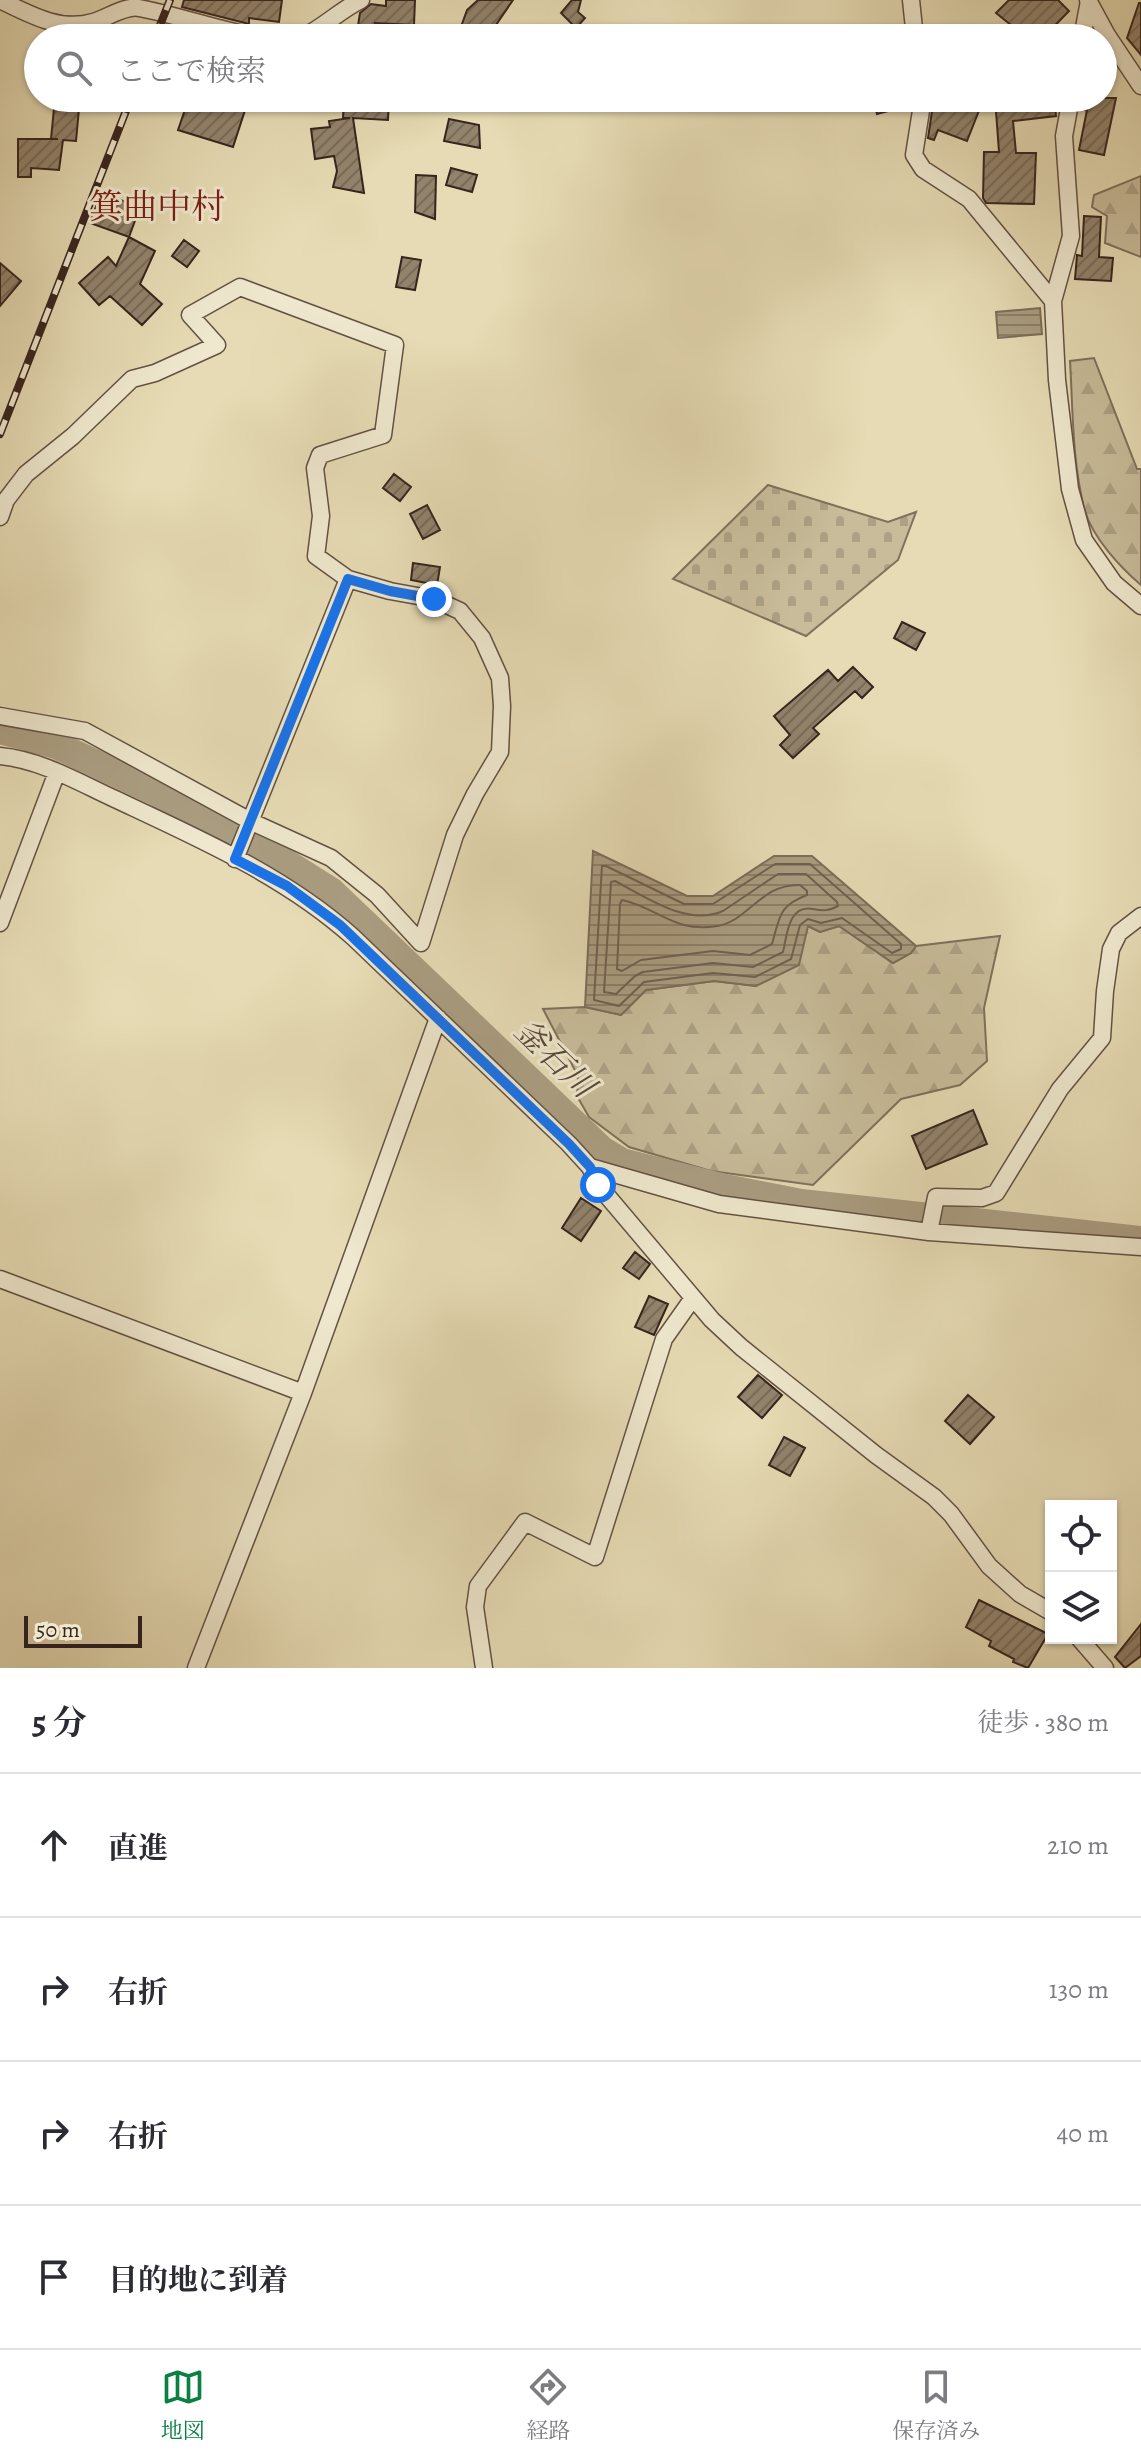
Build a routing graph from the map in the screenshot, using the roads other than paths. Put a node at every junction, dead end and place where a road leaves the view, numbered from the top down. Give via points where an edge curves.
1 (0, 0) edge
2 (361, 0) edge
3 (911, 0) edge
4 (1088, 0) edge
5 (136, 3) edge
6 (204, 24) edge
7 (324, 24) edge
8 (914, 24) edge
9 (1084, 24) edge
10 (1101, 24) edge
11 (1117, 50) edge
12 (1141, 86) edge
13 (921, 112) edge
14 (1068, 112) edge
15 (1053, 301) junction
16 (0, 517) edge
17 (348, 579) junction
18 (1141, 606) edge
19 (0, 716) edge
20 (0, 756) edge
21 (57, 772) junction
22 (251, 825) junction
23 (238, 854) junction
24 (1141, 916) edge
25 (0, 923) edge
26 (438, 1018) junction
27 (590, 1167) junction
28 (929, 1232) junction
29 (1141, 1247) edge
30 (0, 1279) edge
31 (693, 1298) junction
32 (303, 1393) junction
33 (1045, 1609) edge
34 (1084, 1644) edge
35 (196, 1668) edge
36 (484, 1668) edge
37 (1105, 1668) edge

1 - 5 street via 37,19 61,24 90,23
2 - 7 street
3 - 8 street
4 - 9 street
4 - 10 street
5 - 6 street
11 - 12 street
13 - 15 street via 914,155 923,169 969,199
14 - 15 street via 1064,136 1071,236
15 - 18 street via 1070,489 1084,540 1114,583
16 - 17 street via 26,474 132,379 217,345 190,315 240,287 395,345 383,435 320,455 315,468 321,516 316,556
17 - 22 street
17 - 22 street via 434,599 460,611 482,638 500,678 500,752 455,835 421,943 377,895 331,858
19 - 22 street via 85,731
20 - 21 street
21 - 23 street
21 - 25 street
22 - 23 street
23 - 26 street via 316,905
24 - 28 street via 1119,933 1111,949 1102,1038 1060,1089 996,1193 982,1198 936,1197
26 - 27 street
26 - 32 street
27 - 28 street via 719,1204
27 - 31 street via 598,1185
28 - 29 street
30 - 32 street
31 - 33 street via 741,1347 934,1497 989,1566
31 - 36 street via 664,1339 595,1557 525,1522 478,1586 475,1607
32 - 35 street
34 - 37 street

